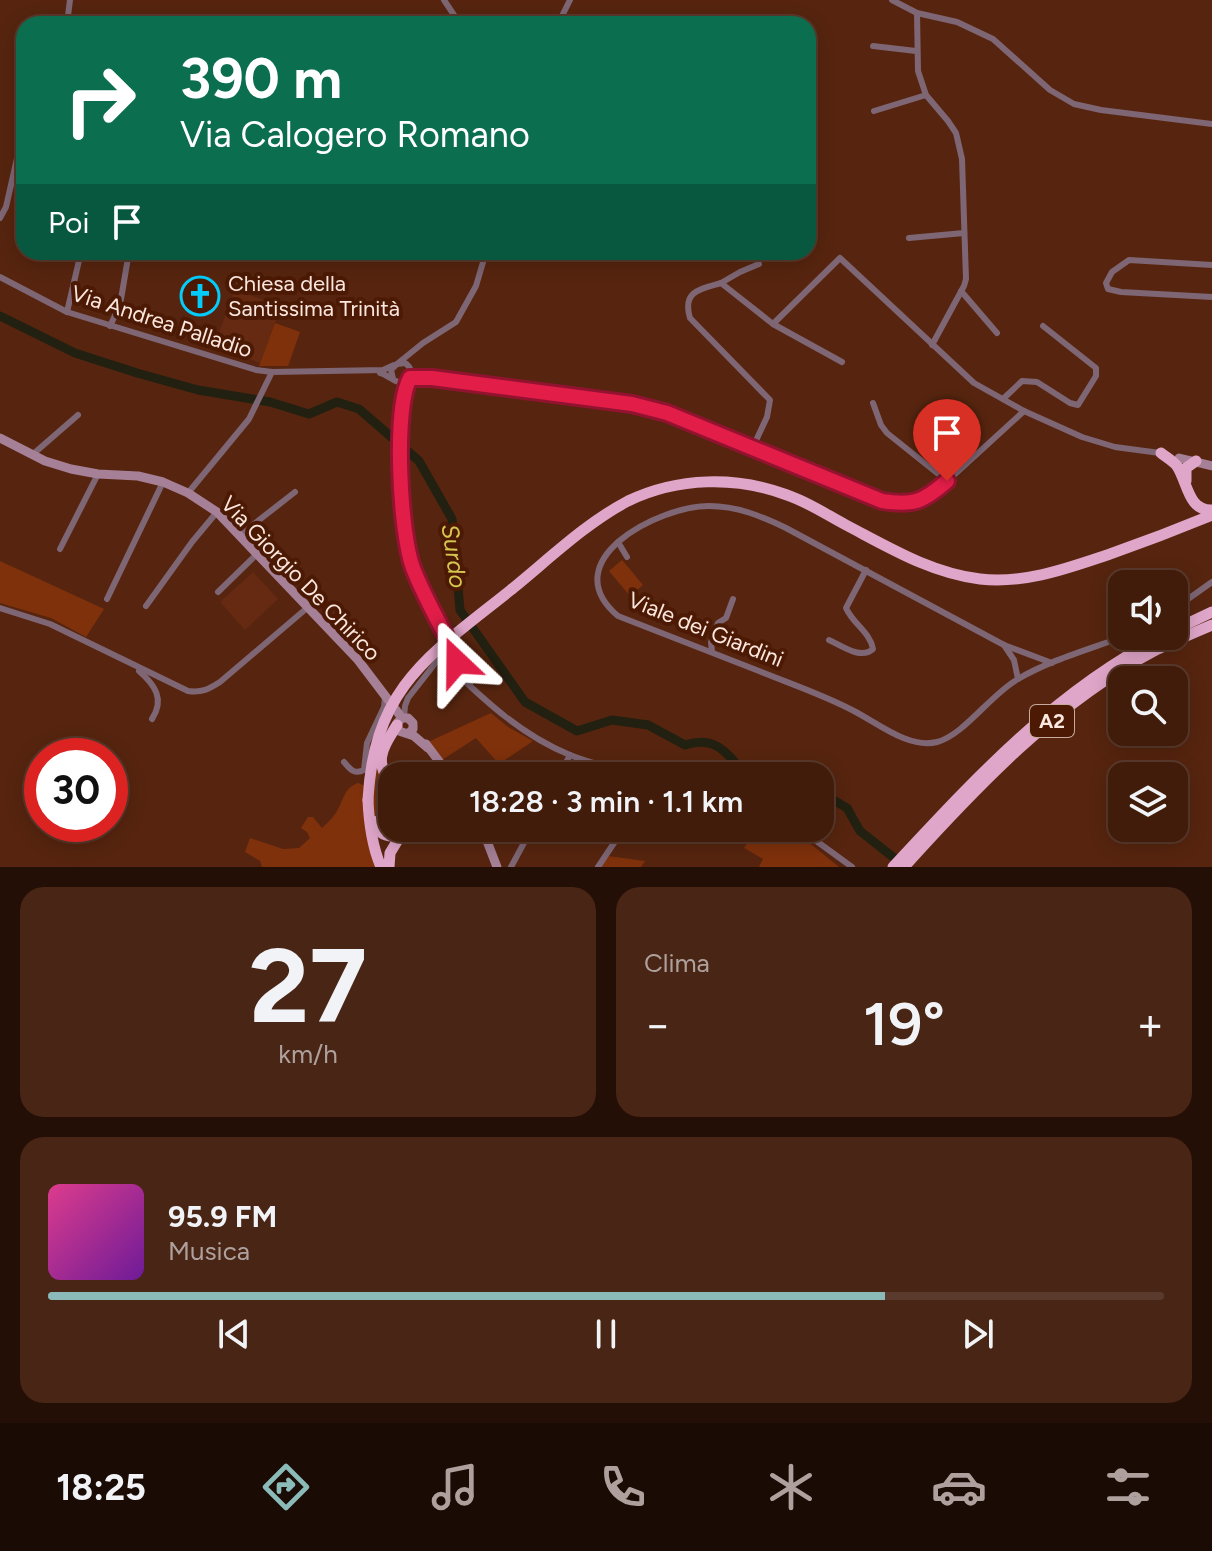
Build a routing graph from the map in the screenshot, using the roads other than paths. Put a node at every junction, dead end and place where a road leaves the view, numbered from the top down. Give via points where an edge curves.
1 (892, 0) edge
2 (917, 13) junction
3 (873, 46) dead end
4 (916, 51) junction
5 (926, 95) junction
6 (874, 111) dead end
7 (1212, 124) edge
8 (16, 163) edge
9 (0, 218) edge
10 (964, 233) junction
11 (909, 238) dead end
12 (79, 260) edge
13 (128, 260) edge
14 (484, 260) edge
15 (759, 264) dead end
16 (1212, 265) edge
17 (0, 277) edge
18 (721, 283) junction
19 (961, 291) junction
20 (1212, 297) edge
21 (67, 312) junction
22 (773, 324) junction
23 (110, 326) junction
24 (1043, 326) dead end
25 (997, 333) dead end
26 (932, 345) junction
27 (412, 350) junction
28 (842, 362) dead end
29 (395, 365) junction
30 (410, 368) junction
31 (364, 371) junction
32 (272, 372) junction
33 (432, 378) junction
34 (409, 379) junction
35 (394, 380) junction
36 (1003, 399) junction
37 (873, 403) dead end
38 (402, 407) junction
39 (1024, 411) junction
40 (78, 415) dead end
41 (0, 438) edge
42 (753, 447) junction
43 (1161, 453) joint
44 (32, 455) junction
45 (1196, 461) joint
46 (1212, 466) edge
47 (98, 474) junction
48 (1183, 476) junction
49 (947, 481) junction
50 (163, 482) junction
51 (295, 492) dead end
52 (188, 493) junction
53 (217, 512) junction
54 (1212, 515) edge
55 (240, 535) junction
56 (1155, 538) junction
57 (618, 542) junction
58 (60, 549) dead end
59 (257, 554) junction
60 (627, 557) dead end
61 (866, 570) junction
62 (1212, 582) edge
63 (218, 592) dead end
64 (107, 599) dead end
65 (733, 599) dead end
66 (1188, 599) edge
67 (146, 606) dead end
68 (0, 608) edge
69 (307, 608) junction
70 (1212, 612) edge
71 (1188, 623) edge
72 (1209, 627) edge
73 (829, 640) dead end
74 (1108, 642) edge
75 (1004, 645) junction
76 (1139, 650) edge
77 (712, 652) junction
78 (447, 653) junction
79 (457, 659) junction
80 (1052, 663) junction
81 (130, 664) junction
82 (449, 667) junction
83 (430, 672) junction
84 (1018, 679) junction
85 (474, 690) junction
86 (408, 698) junction
87 (389, 699) junction
88 (152, 719) dead end
89 (404, 724) junction
90 (570, 755) junction
91 (344, 762) dead end
92 (380, 762) edge
93 (439, 762) edge
94 (566, 762) edge
95 (594, 762) edge
96 (368, 800) junction
97 (378, 831) edge
98 (396, 842) edge
99 (487, 842) edge
100 (524, 842) edge
101 (615, 842) edge
102 (818, 842) edge
103 (915, 849) junction
104 (381, 867) edge
105 (389, 867) edge
106 (497, 867) edge
107 (511, 867) edge
108 (598, 867) edge
109 (852, 867) edge
110 (893, 867) edge
111 (904, 867) edge

1 - 2 street
2 - 4 street
2 - 7 street via 957,22 993,39 1050,90 1074,104
3 - 4 street
4 - 5 street
5 - 6 street
5 - 10 street via 956,133
8 - 9 street
10 - 11 street
10 - 19 street via 966,279
12 - 21 street
13 - 23 street via 120,305
14 - 27 street via 456,322
15 - 18 street
16 - 20 street via 1129,260 1106,283 1108,289 1121,292
17 - 21 street, Via Andrea Palladio
18 - 22 street
18 - 42 street via 698,289 687,306 690,318 770,400
19 - 25 street
19 - 26 street
21 - 23 street, Via Andrea Palladio
22 - 26 street via 840,258
22 - 28 street
23 - 32 street, Via Andrea Palladio
24 - 36 street via 1096,368 1096,376 1078,405 1037,382 1022,381
26 - 36 street via 974,383
27 - 29 street
27 - 30 street
29 - 30 street
29 - 31 street
29 - 35 street
30 - 33 street
30 - 34 street
31 - 32 street, Via Andrea Palladio
31 - 35 street
32 - 52 street via 249,419
33 - 34 street
33 - 42 street via 632,404
34 - 35 street
34 - 38 street
35 - 38 street
36 - 39 street
37 - 49 street via 887,433
38 - 78 street via 402,511 408,553 441,625
39 - 43 street via 1082,437
39 - 49 street
40 - 44 street
41 - 44 main road, Via Giorgio De Chirico
42 - 49 street via 902,505 922,500
43 - 48 highway
44 - 47 main road, Via Giorgio De Chirico
45 - 46 main road
45 - 48 highway
47 - 50 main road, Via Giorgio De Chirico
47 - 58 street
48 - 54 highway via 1195,506
48 - 56 highway via 1189,514
50 - 52 main road, Via Giorgio De Chirico
50 - 64 street
51 - 55 street
52 - 53 main road, Via Giorgio De Chirico
53 - 55 main road, Via Giorgio De Chirico
53 - 67 street
54 - 56 highway
55 - 59 main road, Via Giorgio De Chirico
56 - 96 highway, bridge via 1040,576 982,579 912,560 788,495 746,483 669,486 597,521 425,660 400,690 379,731
57 - 60 street
57 - 61 street, Viale dei Giardini via 652,519 680,510 733,508 766,518
57 - 77 street, Viale dei Giardini via 597,570 605,605 618,616
59 - 63 street
59 - 69 main road, Via Giorgio De Chirico
61 - 73 street via 846,608 873,649 861,655
61 - 75 street, Viale dei Giardini
62 - 66 street
65 - 77 street via 726,618 718,623
68 - 81 street via 50,624
69 - 81 street via 207,690 188,691
69 - 87 main road, Via Giorgio De Chirico
70 - 71 highway
72 - 103 highway, A2 via 1156,650 1050,722
74 - 80 street, Viale dei Giardini
75 - 80 street, Viale dei Giardini
75 - 84 street
76 - 103 highway, A2 via 1044,715 989,766
77 - 84 street, Viale dei Giardini via 850,709 910,742 925,744 956,732
78 - 79 street
78 - 82 street via 441,662
78 - 83 street
79 - 82 street
79 - 85 street
80 - 84 street, Viale dei Giardini
81 - 88 street via 156,688 159,701
82 - 83 street
82 - 85 street
83 - 86 street
85 - 90 street via 532,737
86 - 87 street
86 - 89 street
87 - 89 main road, Via Giorgio De Chirico
87 - 91 street via 367,743 364,770 354,772
89 - 92 highway via 386,743
89 - 93 main road
90 - 94 street
90 - 95 street
96 - 97 highway
96 - 104 highway
98 - 105 highway
99 - 106 main road
100 - 107 street
101 - 108 street
102 - 109 street
103 - 110 highway, A2
103 - 111 highway, A2

